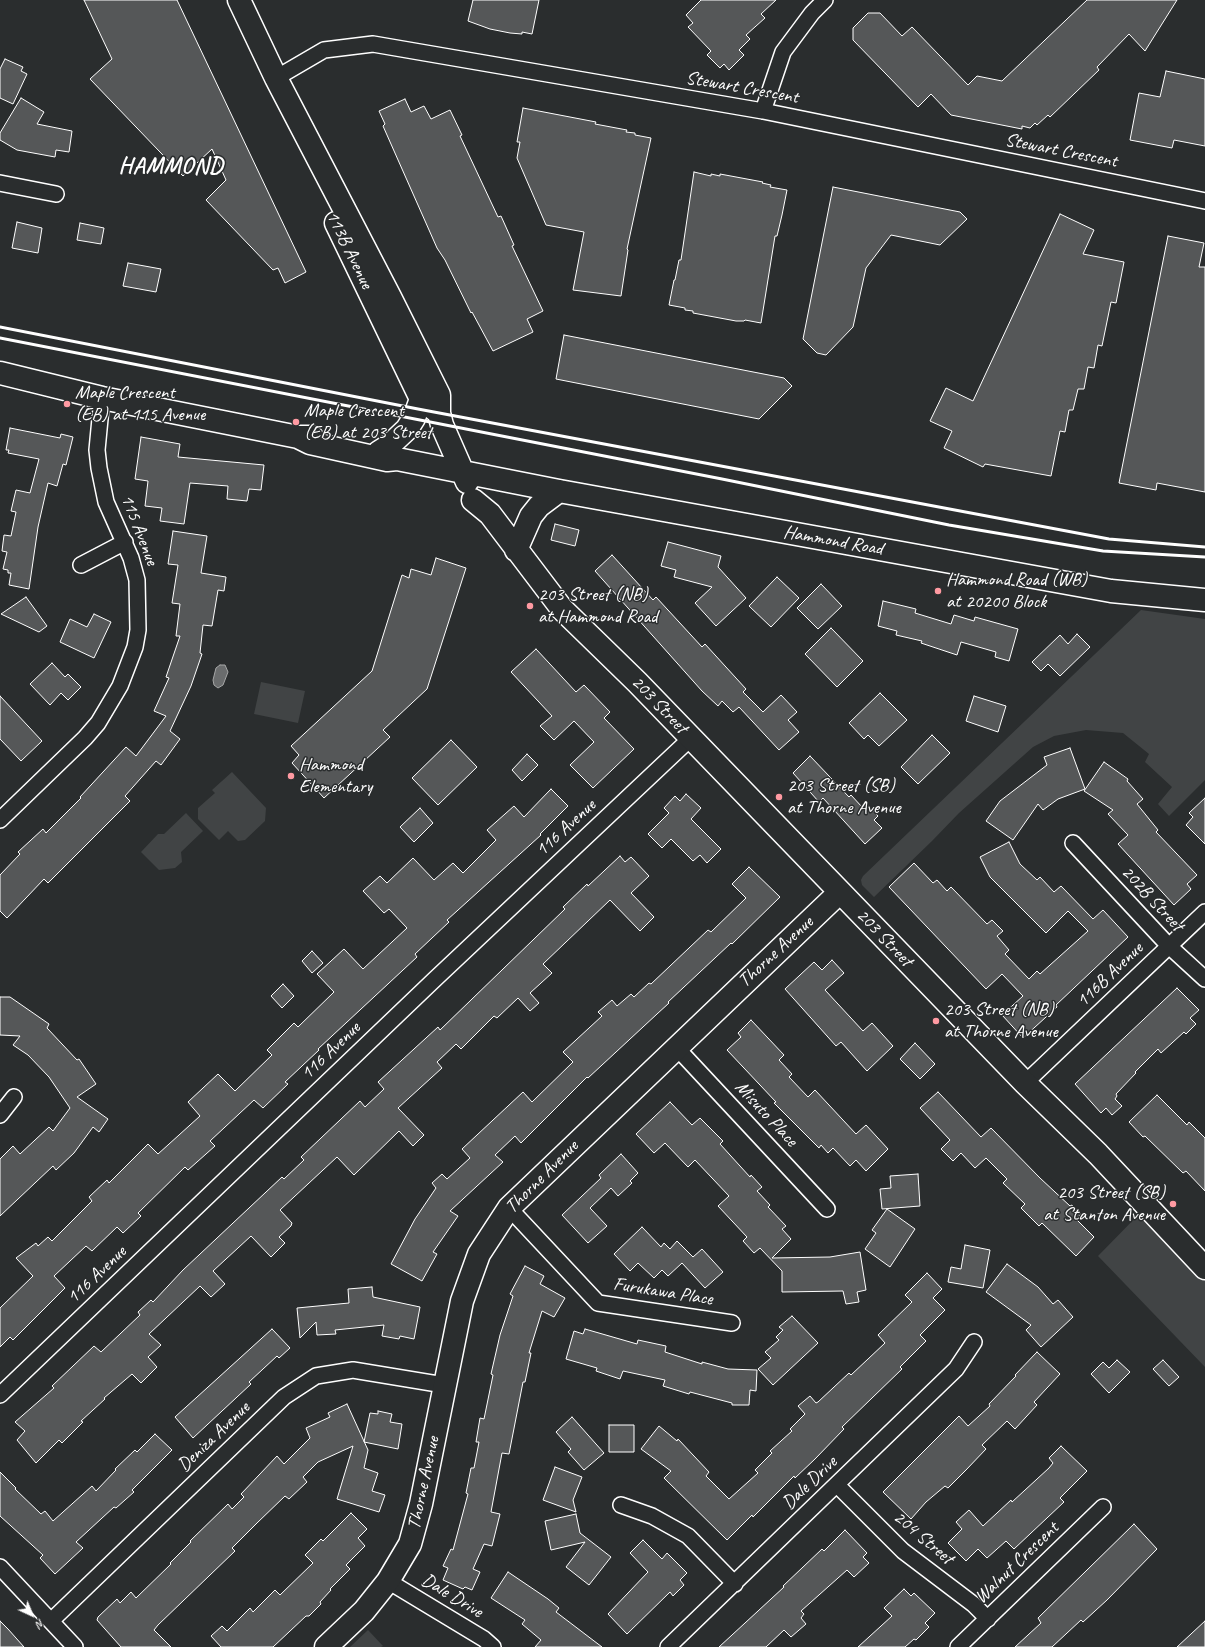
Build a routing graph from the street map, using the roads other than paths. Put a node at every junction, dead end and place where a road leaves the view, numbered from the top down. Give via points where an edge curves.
1 (238, 0) edge
2 (825, 0) edge
3 (276, 78) junction
4 (763, 111) junction
5 (0, 183) edge
6 (56, 194) dead end
7 (1205, 201) edge
8 (0, 373) edge
9 (102, 398) junction
10 (421, 399) junction
11 (439, 413) junction
12 (388, 456) junction
13 (463, 472) junction
14 (559, 491) junction
15 (473, 500) junction
16 (125, 542) junction
17 (516, 550) junction
18 (82, 565) dead end
19 (1205, 600) edge
20 (562, 609) junction
21 (691, 738) junction
22 (3, 811) edge
23 (1073, 843) dead end
24 (840, 892) junction
25 (1205, 912) edge
26 (1169, 946) junction
27 (1205, 979) edge
28 (676, 1047) junction
29 (1024, 1083) junction
30 (14, 1097) dead end
31 (0, 1115) edge
32 (509, 1208) junction
33 (827, 1209) dead end
34 (1205, 1268) edge
35 (732, 1323) dead end
36 (974, 1342) dead end
37 (444, 1385) junction
38 (0, 1395) edge
39 (837, 1485) junction
40 (621, 1505) dead end
41 (1103, 1507) dead end
42 (0, 1567) edge
43 (388, 1581) junction
44 (735, 1584) junction
45 (988, 1619) junction
46 (51, 1622) junction
47 (75, 1647) edge
48 (326, 1647) edge
49 (493, 1647) edge
50 (668, 1647) edge
51 (958, 1647) edge

1 - 3 main road, 113B Avenue
2 - 4 street via 783,52
3 - 4 street, Stewart Crescent via 324,50 373,44
3 - 10 main road, 113B Avenue via 283,104 309,167
3 - 11 main road, 113B Avenue via 439,394
4 - 7 street, Stewart Crescent
5 - 6 street
8 - 9 main road, Hammond Road
9 - 12 main road, Hammond Road via 298,437 310,443 387,460
9 - 16 street, 115 Avenue via 97,450 99,468 106,502
10 - 11 main road, 113B Avenue
10 - 12 main road via 414,418
11 - 13 main road, 113B Avenue
12 - 13 main road, Hammond Road
13 - 14 main road, Hammond Road
13 - 15 main road, 203 Street
14 - 17 main road via 539,506 531,516
14 - 19 main road, Hammond Road via 1111,591
15 - 17 main road, 203 Street via 490,514
15 - 20 main road, 203 Street via 477,517 488,536 510,563 533,587
16 - 18 street
16 - 22 street, 115 Avenue via 137,580 139,597 138,630 129,666 98,723 81,742
17 - 20 main road, 203 Street
20 - 21 main road, 203 Street
21 - 24 main road, 203 Street
21 - 38 street, 116 Avenue
23 - 26 street, 202B Street
24 - 28 main road, Thorne Avenue
24 - 29 main road, 203 Street
25 - 26 street, 116B Avenue
26 - 27 street, 202B Street
26 - 29 street, 116B Avenue
28 - 32 main road, Thorne Avenue
28 - 33 street, Misuto Place
29 - 34 main road, 203 Street via 1098,1154
30 - 31 street
32 - 35 street, Furukawa Place via 598,1303
32 - 37 main road, Thorne Avenue via 479,1254 462,1302
36 - 39 street, Dale Drive via 956,1369
37 - 43 main road, Thorne Avenue via 421,1504 410,1544
37 - 46 street, Deniza Avenue via 353,1370 316,1376 284,1397
39 - 44 street, Dale Drive
39 - 45 street, 204 Street via 903,1552 973,1604
40 - 44 street via 652,1516 688,1536
41 - 45 street, Walnut Crescent
42 - 46 street
43 - 48 main road, Thorne Avenue via 364,1611
43 - 49 street, Dale Drive
44 - 50 street, Dale Drive
45 - 51 street, Walnut Crescent
46 - 47 street

